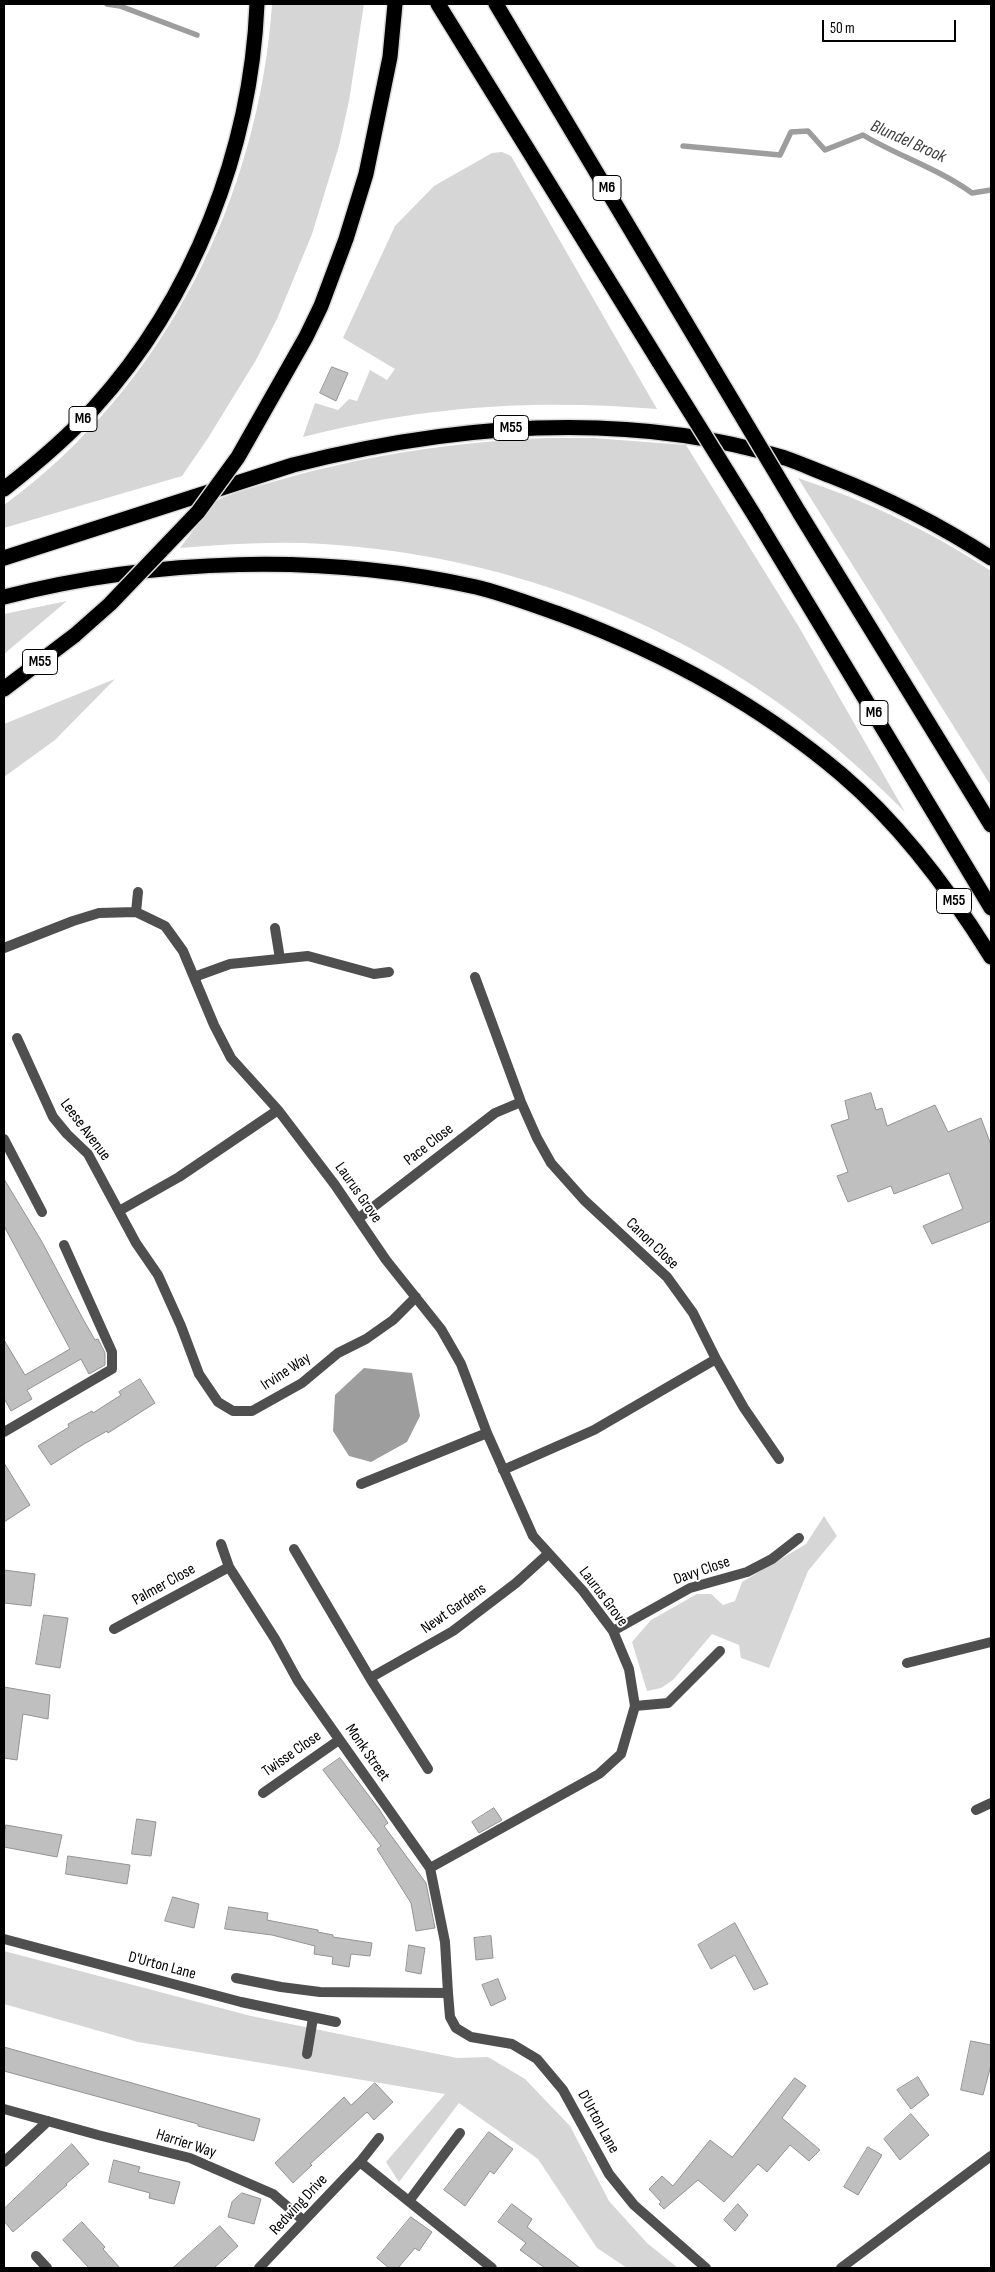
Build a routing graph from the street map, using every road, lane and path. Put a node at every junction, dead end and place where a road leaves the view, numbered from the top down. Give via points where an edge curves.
1 (257, 4) edge
2 (395, 4) edge
3 (438, 4) edge
4 (496, 4) edge
5 (4, 489) edge
6 (4, 558) edge
7 (991, 558) edge
8 (4, 597) edge
9 (4, 689) edge
10 (991, 825) edge
11 (138, 892) dead end
12 (991, 908) edge
13 (136, 912) junction
14 (275, 928) dead end
15 (4, 948) edge
16 (991, 957) edge
17 (280, 959) junction
18 (389, 972) dead end
19 (194, 976) junction
20 (474, 976) dead end
21 (17, 1038) dead end
22 (520, 1102) junction
23 (278, 1110) junction
24 (4, 1138) edge
25 (119, 1211) junction
26 (42, 1212) dead end
27 (359, 1218) junction
28 (64, 1245) dead end
29 (416, 1297) junction
30 (188, 1346) joint
31 (716, 1359) junction
32 (4, 1432) edge
33 (487, 1433) junction
34 (779, 1459) dead end
35 (503, 1470) junction
36 (360, 1484) dead end
37 (800, 1538) dead end
38 (221, 1544) dead end
39 (294, 1549) dead end
40 (548, 1554) junction
41 (229, 1566) junction
42 (114, 1629) dead end
43 (613, 1631) junction
44 (991, 1642) edge
45 (720, 1651) dead end
46 (907, 1663) dead end
47 (370, 1678) junction
48 (635, 1706) junction
49 (338, 1740) junction
50 (428, 1769) dead end
51 (263, 1793) dead end
52 (991, 1803) edge
53 (976, 1810) dead end
54 (430, 1868) junction
55 (4, 1939) edge
56 (236, 1978) dead end
57 (448, 1993) junction
58 (450, 2017) joint
59 (314, 2018) junction
60 (336, 2022) dead end
61 (307, 2054) dead end
62 (4, 2109) edge
63 (48, 2121) junction
64 (460, 2133) dead end
65 (379, 2138) dead end
66 (991, 2156) edge
67 (4, 2162) edge
68 (360, 2162) junction
69 (409, 2201) junction
70 (304, 2221) junction
71 (36, 2256) dead end
72 (47, 2268) edge
73 (259, 2268) edge
74 (492, 2268) edge
75 (706, 2268) edge
76 (841, 2268) edge

1 - 5 highway, M6 via 252,69 234,150 207,227 181,284 148,336 94,408
2 - 9 highway, M55, bridge via 390,57 366,174 346,239 306,337 238,457 198,512 110,604
3 - 12 highway, M6, bridge via 756,518
4 - 10 highway, M6, bridge via 799,512
6 - 7 highway, M55 via 293,465 412,439 542,426 671,434 786,458 868,490 932,522
8 - 16 highway, M55 via 101,575 264,564 321,566 422,577 513,597 642,648 735,697 776,723 842,775 902,835 936,876
11 - 13 street
13 - 15 street, Laurus Grove via 99,913
13 - 19 street, Laurus Grove via 165,926 183,951
14 - 17 street
17 - 18 street via 308,956 374,974
17 - 19 street via 230,964
19 - 23 street, Laurus Grove via 231,1058
20 - 22 street
21 - 25 street, Leese Avenue via 53,1117 88,1154
22 - 27 street, Pace Close via 495,1113
22 - 31 street, Canon Close via 551,1163 584,1200 667,1278 693,1313
23 - 25 street via 179,1177
23 - 27 street, Laurus Grove
24 - 26 street
25 - 30 street, Leese Avenue via 158,1275
27 - 29 street, Laurus Grove via 386,1260
28 - 32 street via 112,1352 112,1369
29 - 30 street, Irvine Way via 394,1320 338,1353 302,1383 252,1410 233,1410 218,1402 199,1374
29 - 33 street, Laurus Grove via 441,1329 461,1364
31 - 34 street, Canon Close
31 - 35 street via 594,1430
33 - 35 street, Laurus Grove
33 - 36 street
35 - 40 street, Laurus Grove via 533,1536
37 - 43 street, Davy Close via 748,1572 690,1588
38 - 41 street, Monk Street
39 - 47 street
40 - 43 street, Laurus Grove
40 - 47 street, Newt Gardens via 516,1583 452,1631
41 - 42 street, Palmer Close
41 - 49 street, Monk Street via 298,1681
43 - 48 street, Laurus Grove via 629,1669
44 - 46 street
45 - 48 street via 668,1704
47 - 50 street
48 - 54 street, Laurus Grove via 621,1754 599,1774
49 - 51 street, Twisse Close
49 - 54 street, Monk Street
52 - 53 street
54 - 57 street, Monk Street via 446,1942
55 - 59 street, D'Urton Lane via 240,2002
56 - 57 street via 320,1992
57 - 58 street, Monk Street
58 - 75 street, D'Urton Lane via 456,2028 471,2038 512,2044 537,2059 563,2090 609,2174 634,2205
59 - 60 street, D'Urton Lane
59 - 61 street
62 - 63 street, Harrier Way
63 - 67 street
63 - 70 street, Harrier Way via 190,2158 273,2194
64 - 69 street
65 - 68 street, Redwing Drive
66 - 76 street
68 - 69 street
68 - 70 street, Redwing Drive
69 - 74 street
70 - 73 street, Redwing Drive
71 - 72 street

